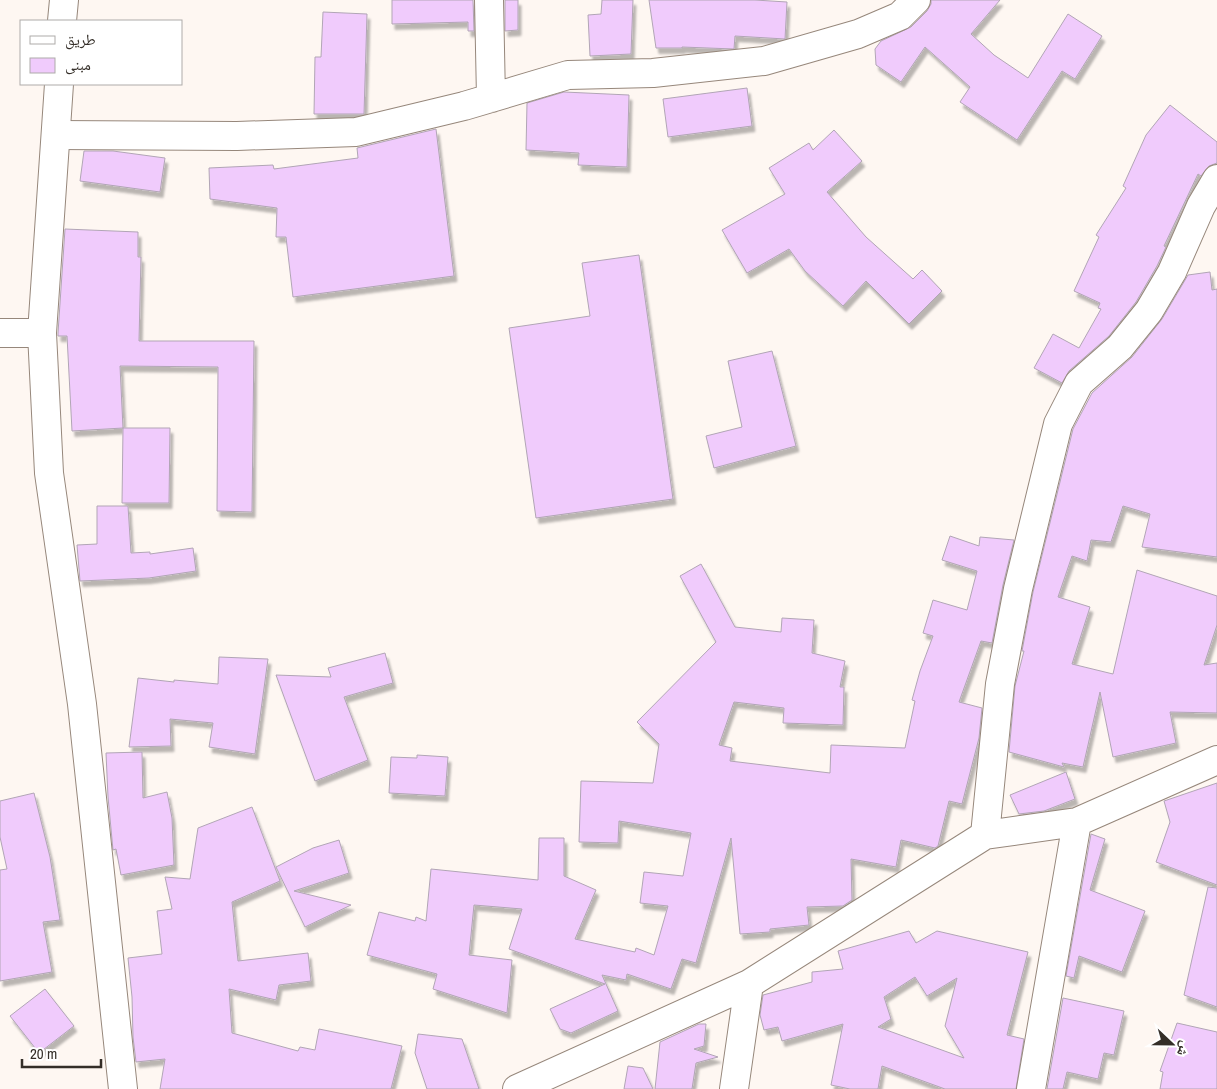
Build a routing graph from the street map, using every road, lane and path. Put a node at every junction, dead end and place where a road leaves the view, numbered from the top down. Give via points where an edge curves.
1 (64, 0) edge
2 (489, 0) edge
3 (906, 5) edge
4 (62, 20) edge
5 (59, 85) edge
6 (491, 98) junction
7 (56, 135) junction
8 (1217, 179) edge
9 (42, 333) junction
10 (0, 334) edge
11 (1217, 760) edge
12 (1077, 822) junction
13 (985, 835) junction
14 (748, 984) junction
15 (123, 1089) edge
16 (517, 1089) edge
17 (734, 1089) edge
18 (1031, 1089) edge

1 - 4 street
2 - 6 street
3 - 6 street via 858,34 764,61 653,73 568,75
5 - 7 street
6 - 7 street via 356,132 237,136
7 - 9 street
8 - 13 street via 1201,206 1172,272 1149,311 1120,347 1079,383 1058,424 1018,589 1000,684
9 - 10 street
9 - 15 street via 49,473 82,704
11 - 12 street
12 - 13 street
12 - 18 street
13 - 14 street
14 - 16 street
14 - 17 street

